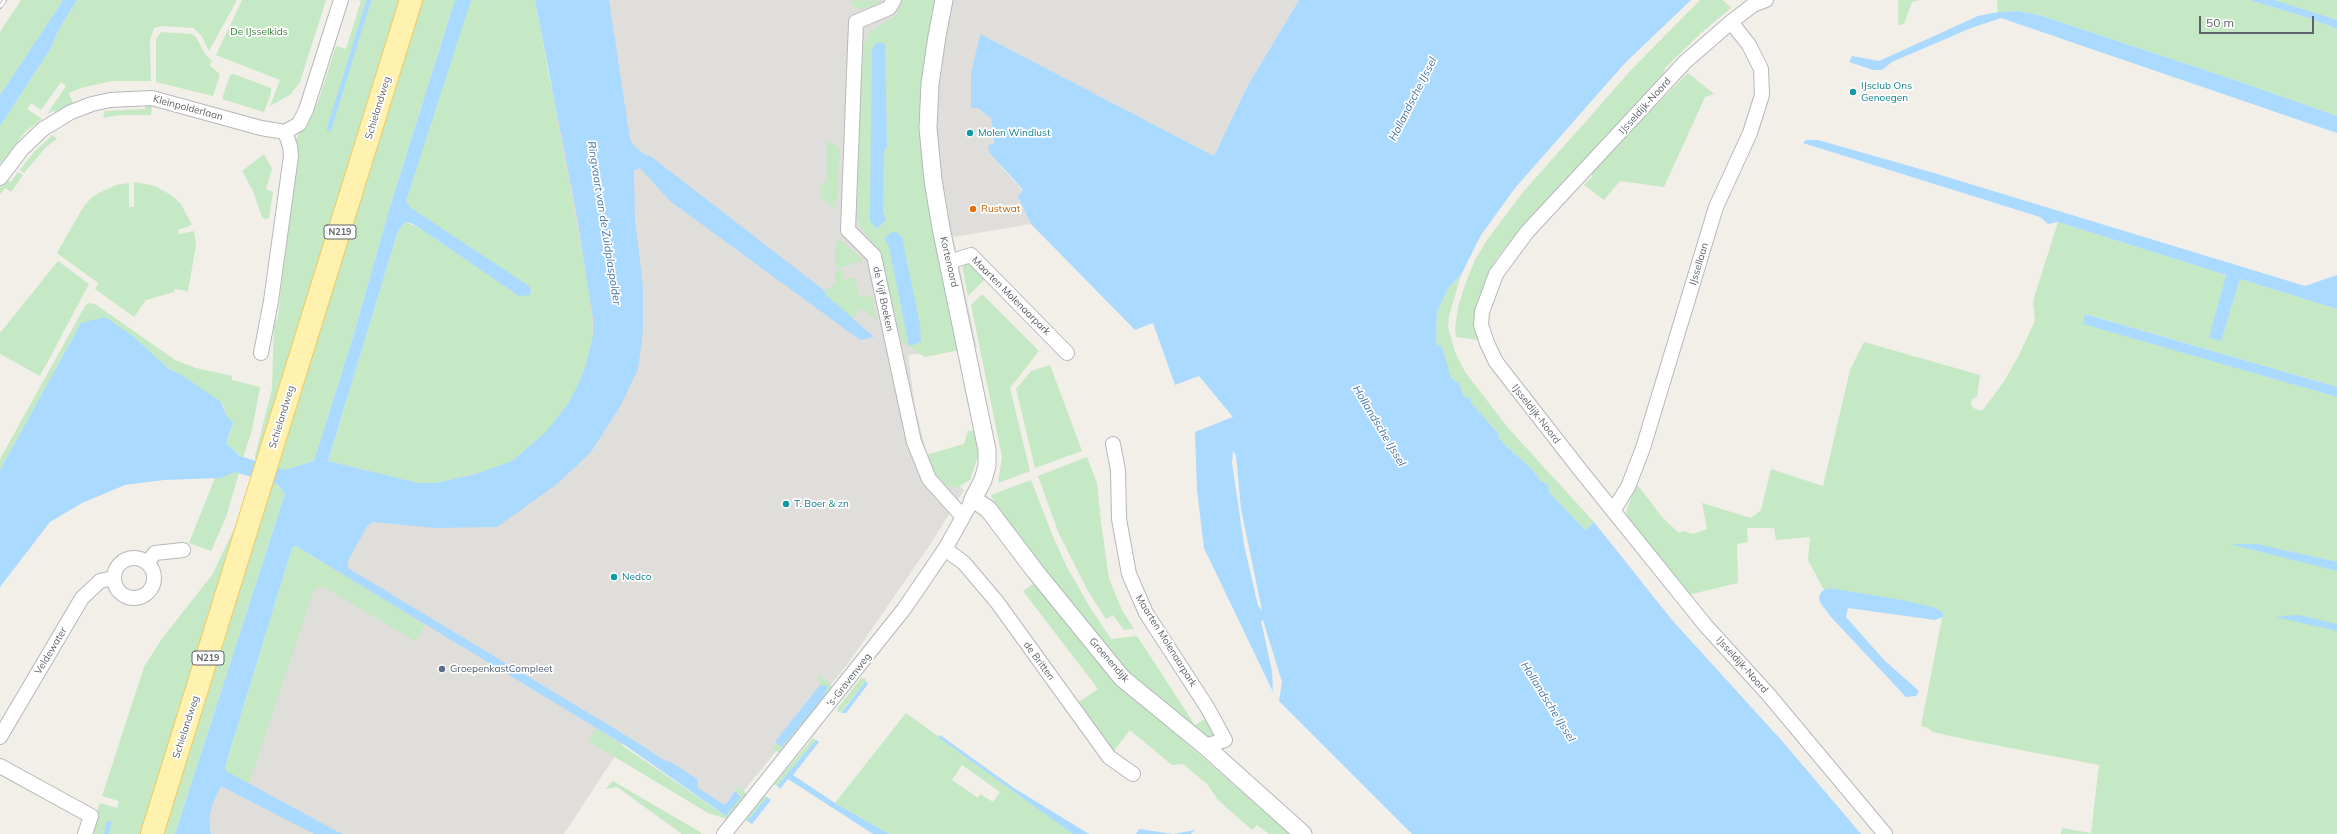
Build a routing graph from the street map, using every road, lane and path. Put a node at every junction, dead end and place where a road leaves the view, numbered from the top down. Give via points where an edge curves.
1 (341, 0) edge
2 (411, 0) edge
3 (894, 0) edge
4 (944, 0) edge
5 (1766, 0) edge
6 (1731, 22) junction
7 (285, 132) junction
8 (0, 178) edge
9 (949, 262) junction
10 (261, 353) dead end
11 (1067, 353) dead end
12 (1112, 444) dead end
13 (973, 499) junction
14 (1613, 512) junction
15 (962, 517) junction
16 (945, 549) junction
17 (183, 550) dead end
18 (147, 563) junction
19 (113, 578) junction
20 (0, 738) edge
21 (1205, 746) junction
22 (0, 766) edge
23 (1134, 774) dead end
24 (85, 834) edge
25 (152, 834) edge
26 (724, 834) edge
27 (1303, 834) edge
28 (1885, 834) edge

1 - 7 street via 306,110 299,124
2 - 25 main road, Schielandweg / N219
3 - 15 street, de Vijf Boeken via 888,8 856,22 848,230 874,256 914,442 929,479
4 - 9 street, Kortenoord via 930,84 928,128 933,180
5 - 6 street, IJsseldijk-Noord
6 - 14 street, IJssellaan via 1749,45 1761,69 1762,95 1758,113 1716,207 1643,448 1628,487
6 - 14 street, IJsseldijk-Noord via 1685,62 1527,232 1496,274 1482,312 1481,325 1496,362
7 - 8 street, Kleinpolderlaan via 261,128 152,98 110,100 71,112 43,129 22,149
7 - 10 street via 291,156 271,301
9 - 11 street, Maarten Molenaarpark via 972,255
9 - 13 street, Kortenoord via 987,450 987,466 983,480
12 - 21 street, Maarten Molenaarpark via 1118,470 1122,545 1129,574 1146,613 1225,740
13 - 15 street, Kortenoord
13 - 21 street, Groenendijk via 988,509 1122,678
14 - 28 street, IJsseldijk-Noord via 1706,626 1768,694
15 - 16 street, 's-Gravenweg
16 - 23 street, de Britten via 964,563 997,602 1109,757
16 - 26 street, 's-Gravenweg via 904,609
17 - 18 street via 155,553
18 - 19 street via 137,559 124,561 118,566
18 - 19 street via 154,580 147,594 140,598 125,597 115,586
19 - 20 street, Veldewater via 100,580 82,598
21 - 27 street, Groenendijk
22 - 24 street via 91,816

